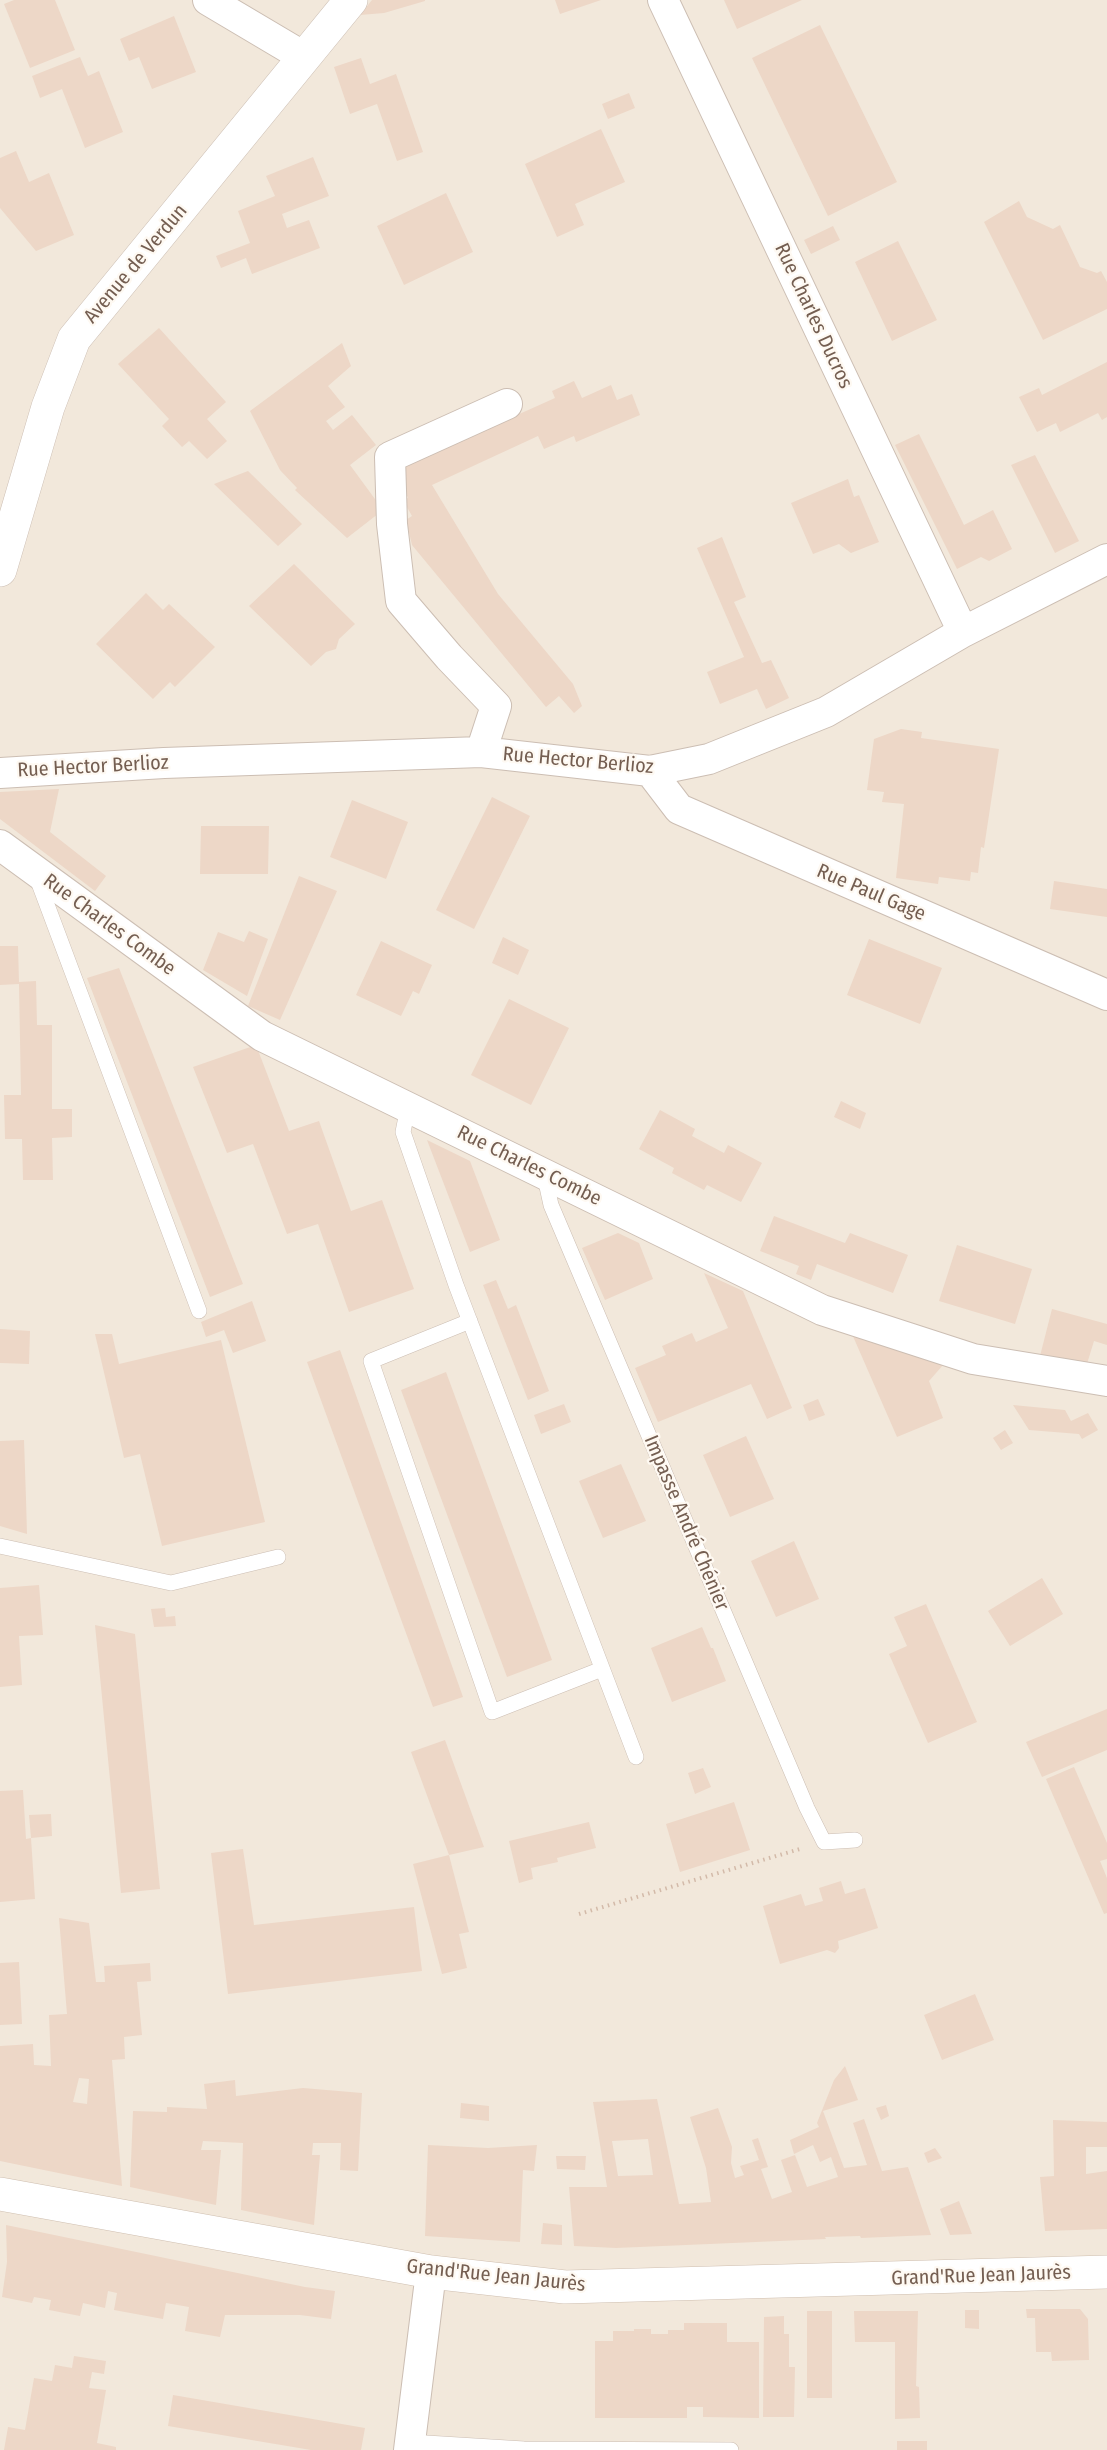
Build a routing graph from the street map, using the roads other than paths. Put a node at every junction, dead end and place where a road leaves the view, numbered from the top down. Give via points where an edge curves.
1 (208, 0) edge
2 (351, 0) edge
3 (663, 0) edge
4 (304, 57) junction
5 (507, 404) dead end
6 (1107, 559) edge
7 (0, 570) edge
8 (963, 632) junction
9 (481, 752) junction
10 (650, 771) junction
11 (0, 773) edge
12 (0, 845) edge
13 (34, 869) junction
14 (1107, 995) edge
15 (408, 1107) junction
16 (544, 1173) junction
17 (199, 1311) dead end
18 (470, 1321) junction
19 (1107, 1382) edge
20 (0, 1546) edge
21 (278, 1557) dead end
22 (602, 1669) junction
23 (636, 1757) dead end
24 (855, 1840) dead end
25 (0, 2194) edge
26 (431, 2272) junction
27 (1107, 2272) edge
28 (410, 2446) edge
29 (731, 2450) edge

1 - 4 street
2 - 4 main road, Avenue de Verdun
3 - 8 street, Rue Charles Ducros
4 - 7 main road, Avenue de Verdun via 74,339 48,407
5 - 9 street via 390,457 392,524 401,601 496,706
6 - 8 street, Rue Hector Berlioz
8 - 10 street, Rue Hector Berlioz via 826,712 709,759
9 - 10 street, Rue Hector Berlioz
9 - 11 street, Rue Hector Berlioz
10 - 14 street, Rue Paul Gage via 679,810
12 - 13 street, Rue Charles Combe
13 - 15 street, Rue Charles Combe via 262,1036
13 - 17 lane
15 - 16 street, Rue Charles Combe
15 - 18 lane via 403,1132
16 - 19 street, Rue Charles Combe via 822,1310 974,1359
16 - 24 lane, Impasse André Chénier via 551,1205 807,1808 824,1842
18 - 22 lane
18 - 22 lane via 371,1361 492,1712
20 - 21 lane via 171,1583
22 - 23 lane
25 - 26 main road, Grand'Rue Jean Jaurès
26 - 27 main road, Grand'Rue Jean Jaurès via 565,2287
26 - 28 street
28 - 29 lane

